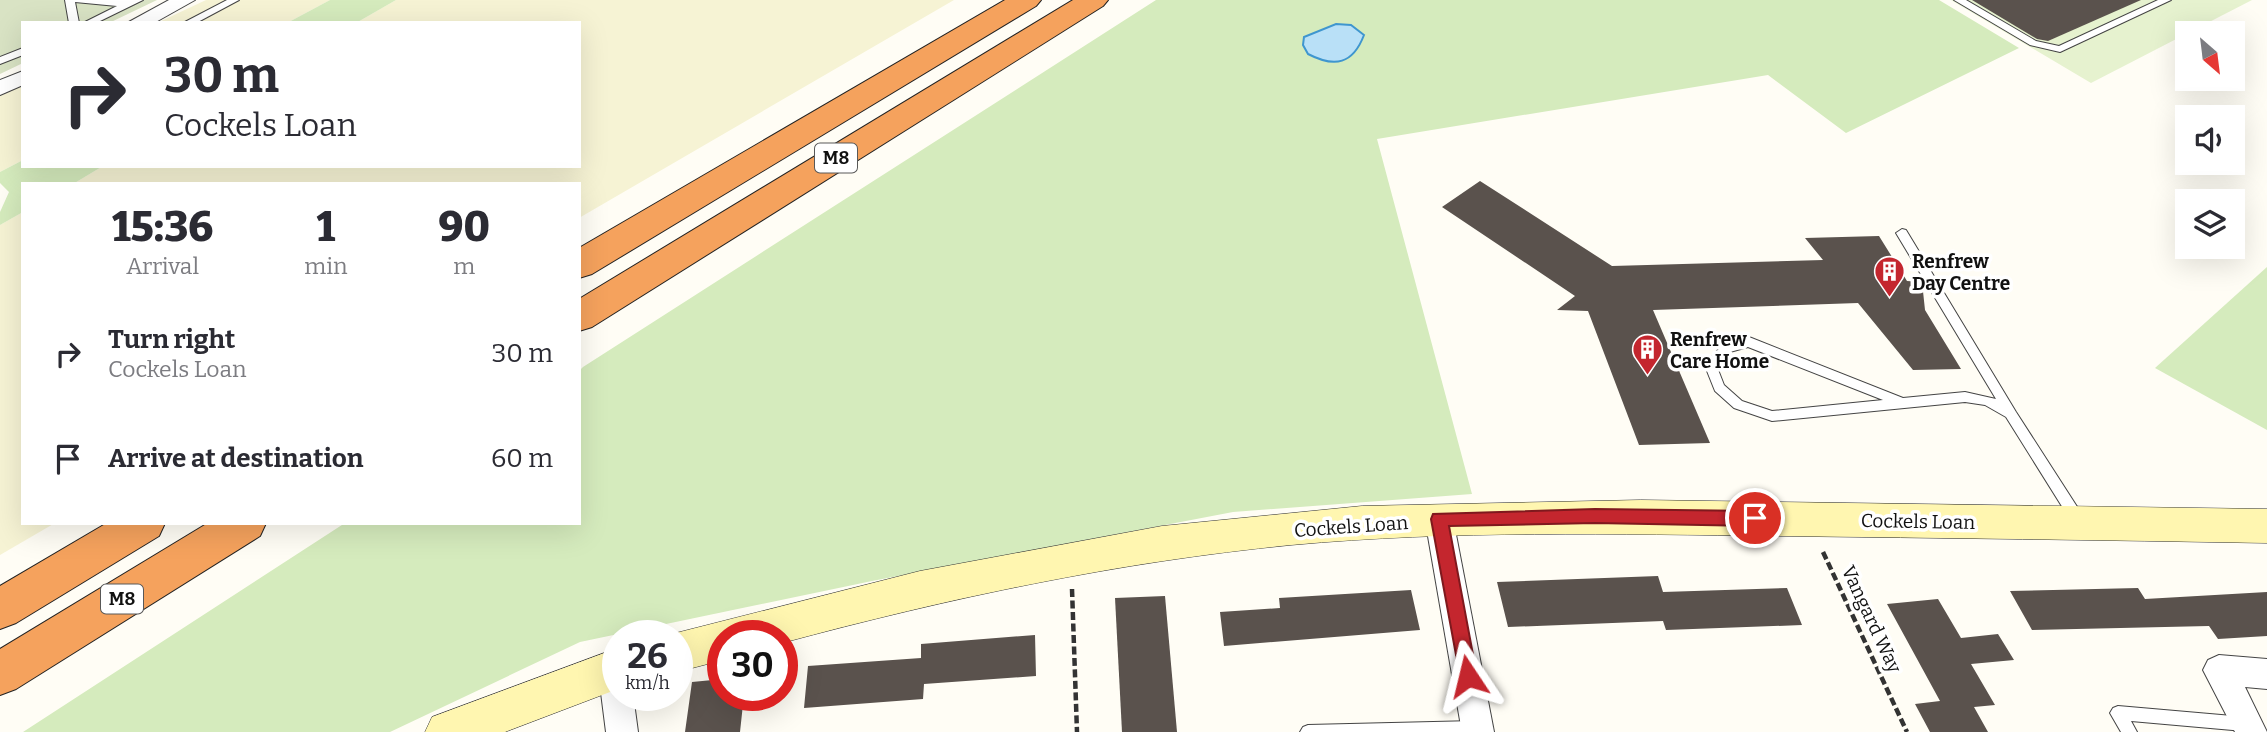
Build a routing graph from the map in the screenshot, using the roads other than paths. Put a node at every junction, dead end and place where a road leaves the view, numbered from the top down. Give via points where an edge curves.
1 (70, 0) edge
2 (78, 0) edge
3 (185, 0) edge
4 (234, 0) edge
5 (1026, 0) edge
6 (1093, 0) edge
7 (1959, 0) edge
8 (2166, 0) edge
9 (138, 14) edge
10 (74, 21) edge
11 (99, 21) edge
12 (192, 21) edge
13 (21, 52) edge
14 (0, 61) edge
15 (21, 78) edge
16 (0, 88) edge
17 (1902, 233) dead end
18 (581, 264) edge
19 (581, 316) edge
20 (1898, 401) junction
21 (2010, 413) junction
22 (1439, 519) junction
23 (2080, 523) junction
24 (141, 525) edge
25 (242, 525) edge
26 (2267, 526) edge
27 (0, 609) edge
28 (796, 620) edge
29 (602, 673) edge
30 (0, 674) edge
31 (2267, 674) edge
32 (620, 711) edge
33 (2250, 728) edge
34 (1477, 730) edge
35 (1400, 731) edge
36 (448, 732) edge
37 (622, 732) edge
38 (1308, 732) edge
39 (2129, 732) edge

1 - 10 lane
2 - 9 lane
3 - 9 street
4 - 12 lane
5 - 18 highway, M8
6 - 19 highway, M8
7 - 8 lane via 2033,43 2060,49
9 - 11 lane
13 - 14 lane
15 - 16 street
17 - 21 lane
20 - 20 lane via 1772,416 1738,405 1719,388 1711,366 1726,348 1749,342
20 - 21 lane via 1965,397 1988,401
21 - 23 lane
22 - 23 street, Cockels Loan via 1595,516
22 - 28 street, Cockels Loan via 1227,535 1071,556
22 - 34 street
23 - 26 street, Cockels Loan
24 - 27 highway
25 - 30 highway, M8
29 - 36 street
31 - 33 street via 2219,670
32 - 37 street
33 - 39 lane via 2118,713
34 - 35 lane
35 - 38 lane

